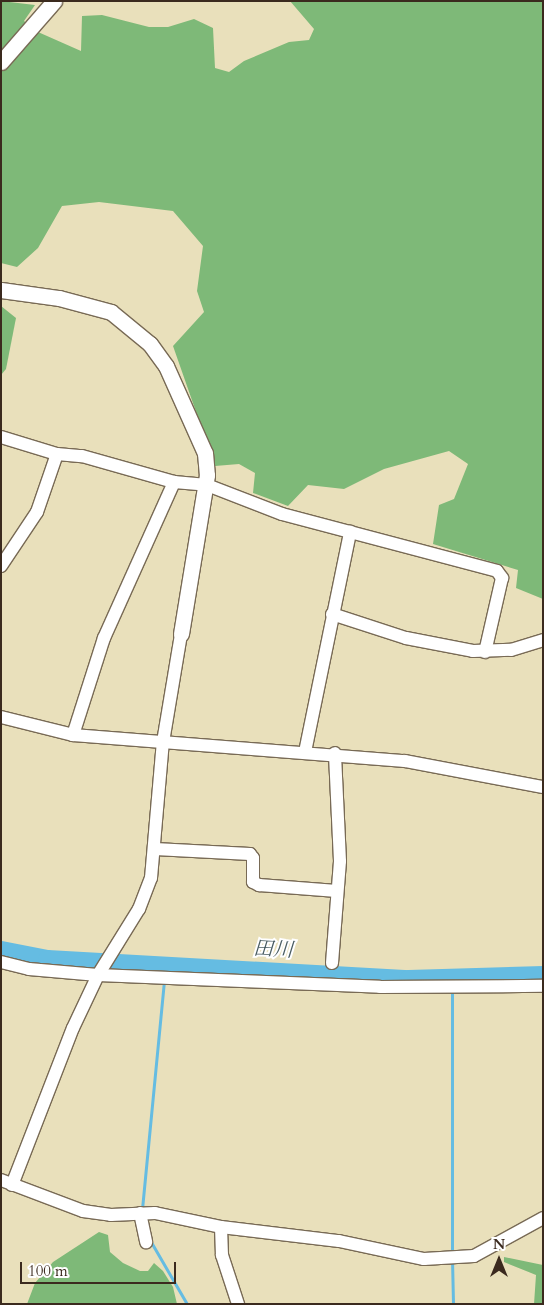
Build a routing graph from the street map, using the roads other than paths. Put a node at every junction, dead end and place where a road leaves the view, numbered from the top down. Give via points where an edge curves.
1 (53, 1) edge
2 (1, 62) edge
3 (1, 290) edge
4 (1, 437) edge
5 (57, 454) junction
6 (174, 482) junction
7 (207, 486) junction
8 (350, 532) junction
9 (1, 566) edge
10 (332, 614) junction
11 (181, 634) joint
12 (543, 640) edge
13 (485, 652) junction
14 (1, 717) edge
15 (73, 735) junction
16 (163, 742) junction
17 (304, 752) junction
18 (335, 753) junction
19 (543, 787) edge
20 (155, 849) junction
21 (338, 891) junction
22 (1, 962) edge
23 (332, 963) dead end
24 (100, 973) junction
25 (543, 986) edge
26 (7, 1183) edge
27 (140, 1213) junction
28 (543, 1218) edge
29 (221, 1227) junction
30 (146, 1242) dead end
31 (238, 1304) edge

1 - 2 street
3 - 7 street via 90,304 131,325 166,366 205,453
4 - 5 street
5 - 6 street via 110,462
5 - 9 street via 37,512
6 - 7 street
6 - 15 street via 104,638
7 - 8 street via 282,514
7 - 11 street
8 - 10 street
8 - 13 street via 496,571 502,578
10 - 13 street via 406,638
10 - 17 street
11 - 16 street
12 - 13 street via 511,650
14 - 15 street
15 - 16 street
16 - 17 street
16 - 20 street
17 - 18 street
18 - 19 street via 404,761
18 - 21 street via 340,861
20 - 21 street via 250,854 254,858 254,882
20 - 24 street via 146,894
21 - 23 street
22 - 24 street via 29,969
24 - 25 street via 398,987
24 - 26 street
26 - 27 street via 83,1211 111,1215
27 - 29 street
27 - 30 street
28 - 29 street via 474,1256 424,1259 327,1239
29 - 31 street via 222,1255

